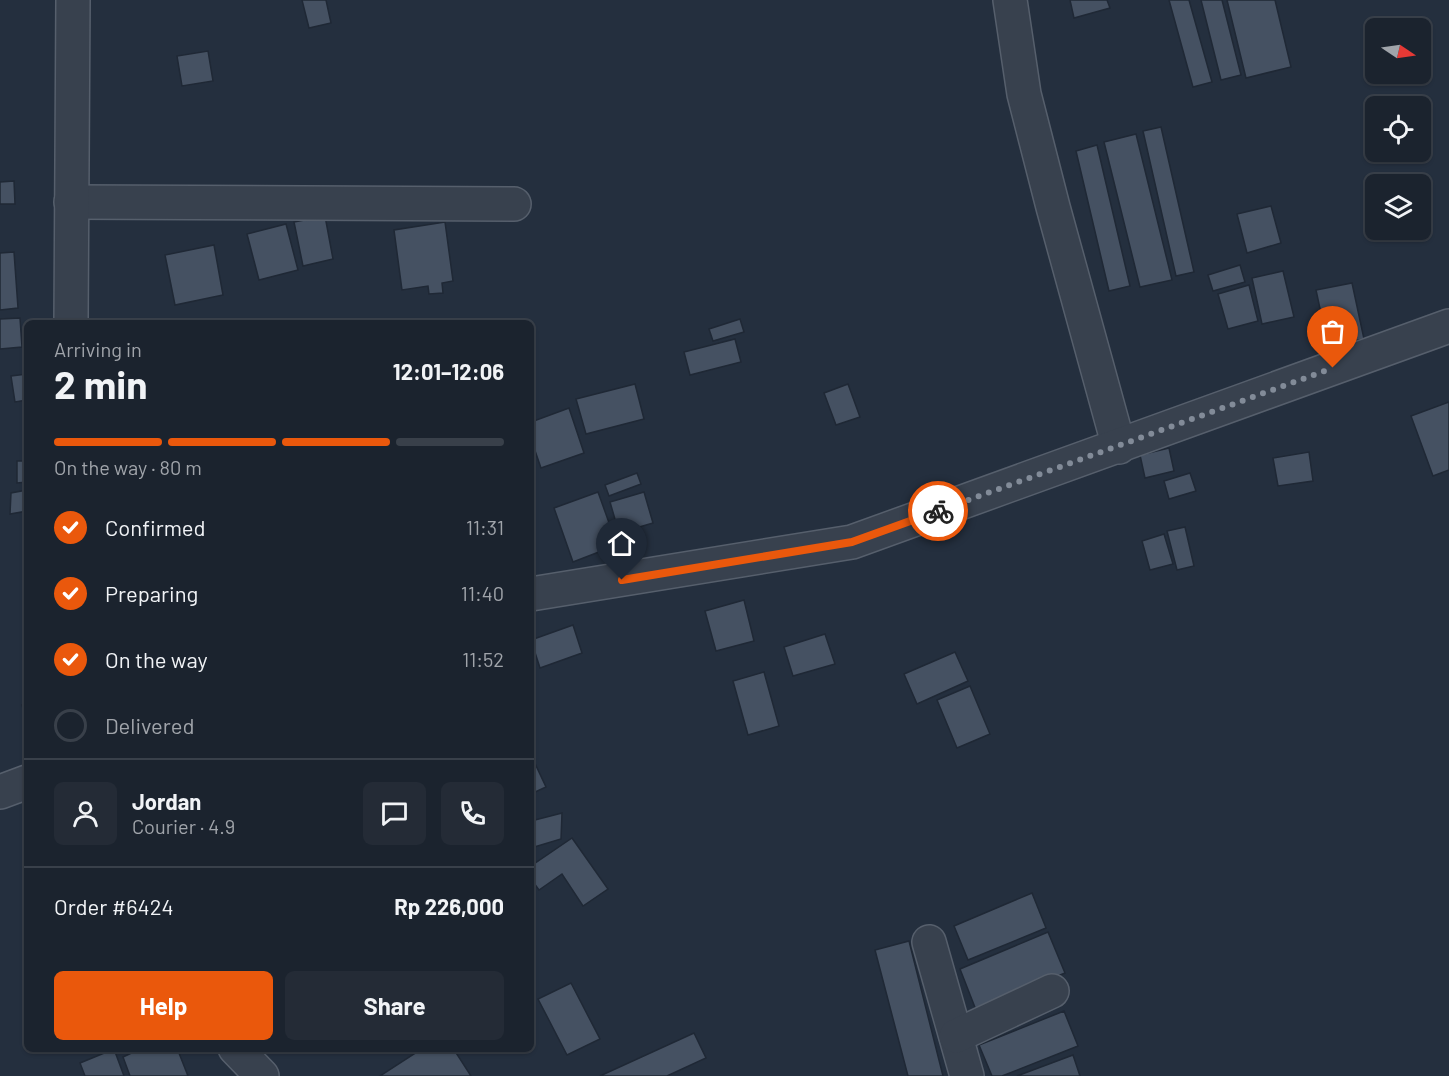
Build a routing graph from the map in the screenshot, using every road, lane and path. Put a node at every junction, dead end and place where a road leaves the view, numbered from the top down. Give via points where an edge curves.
1 (73, 0) edge
2 (1010, 0) edge
3 (71, 202) junction
4 (514, 204) dead end
5 (71, 320) edge
6 (1449, 326) edge
7 (1119, 447) junction
8 (534, 594) edge
9 (24, 783) edge
10 (0, 792) edge
11 (929, 942) dead end
12 (1052, 991) dead end
13 (956, 1036) junction
14 (238, 1052) edge
15 (262, 1076) edge
16 (967, 1076) edge

1 - 3 street
2 - 7 street via 1024,94
3 - 4 street
3 - 5 street
6 - 7 street
7 - 8 street via 852,542
9 - 10 street
11 - 13 street
12 - 13 street
13 - 16 street
14 - 15 street

